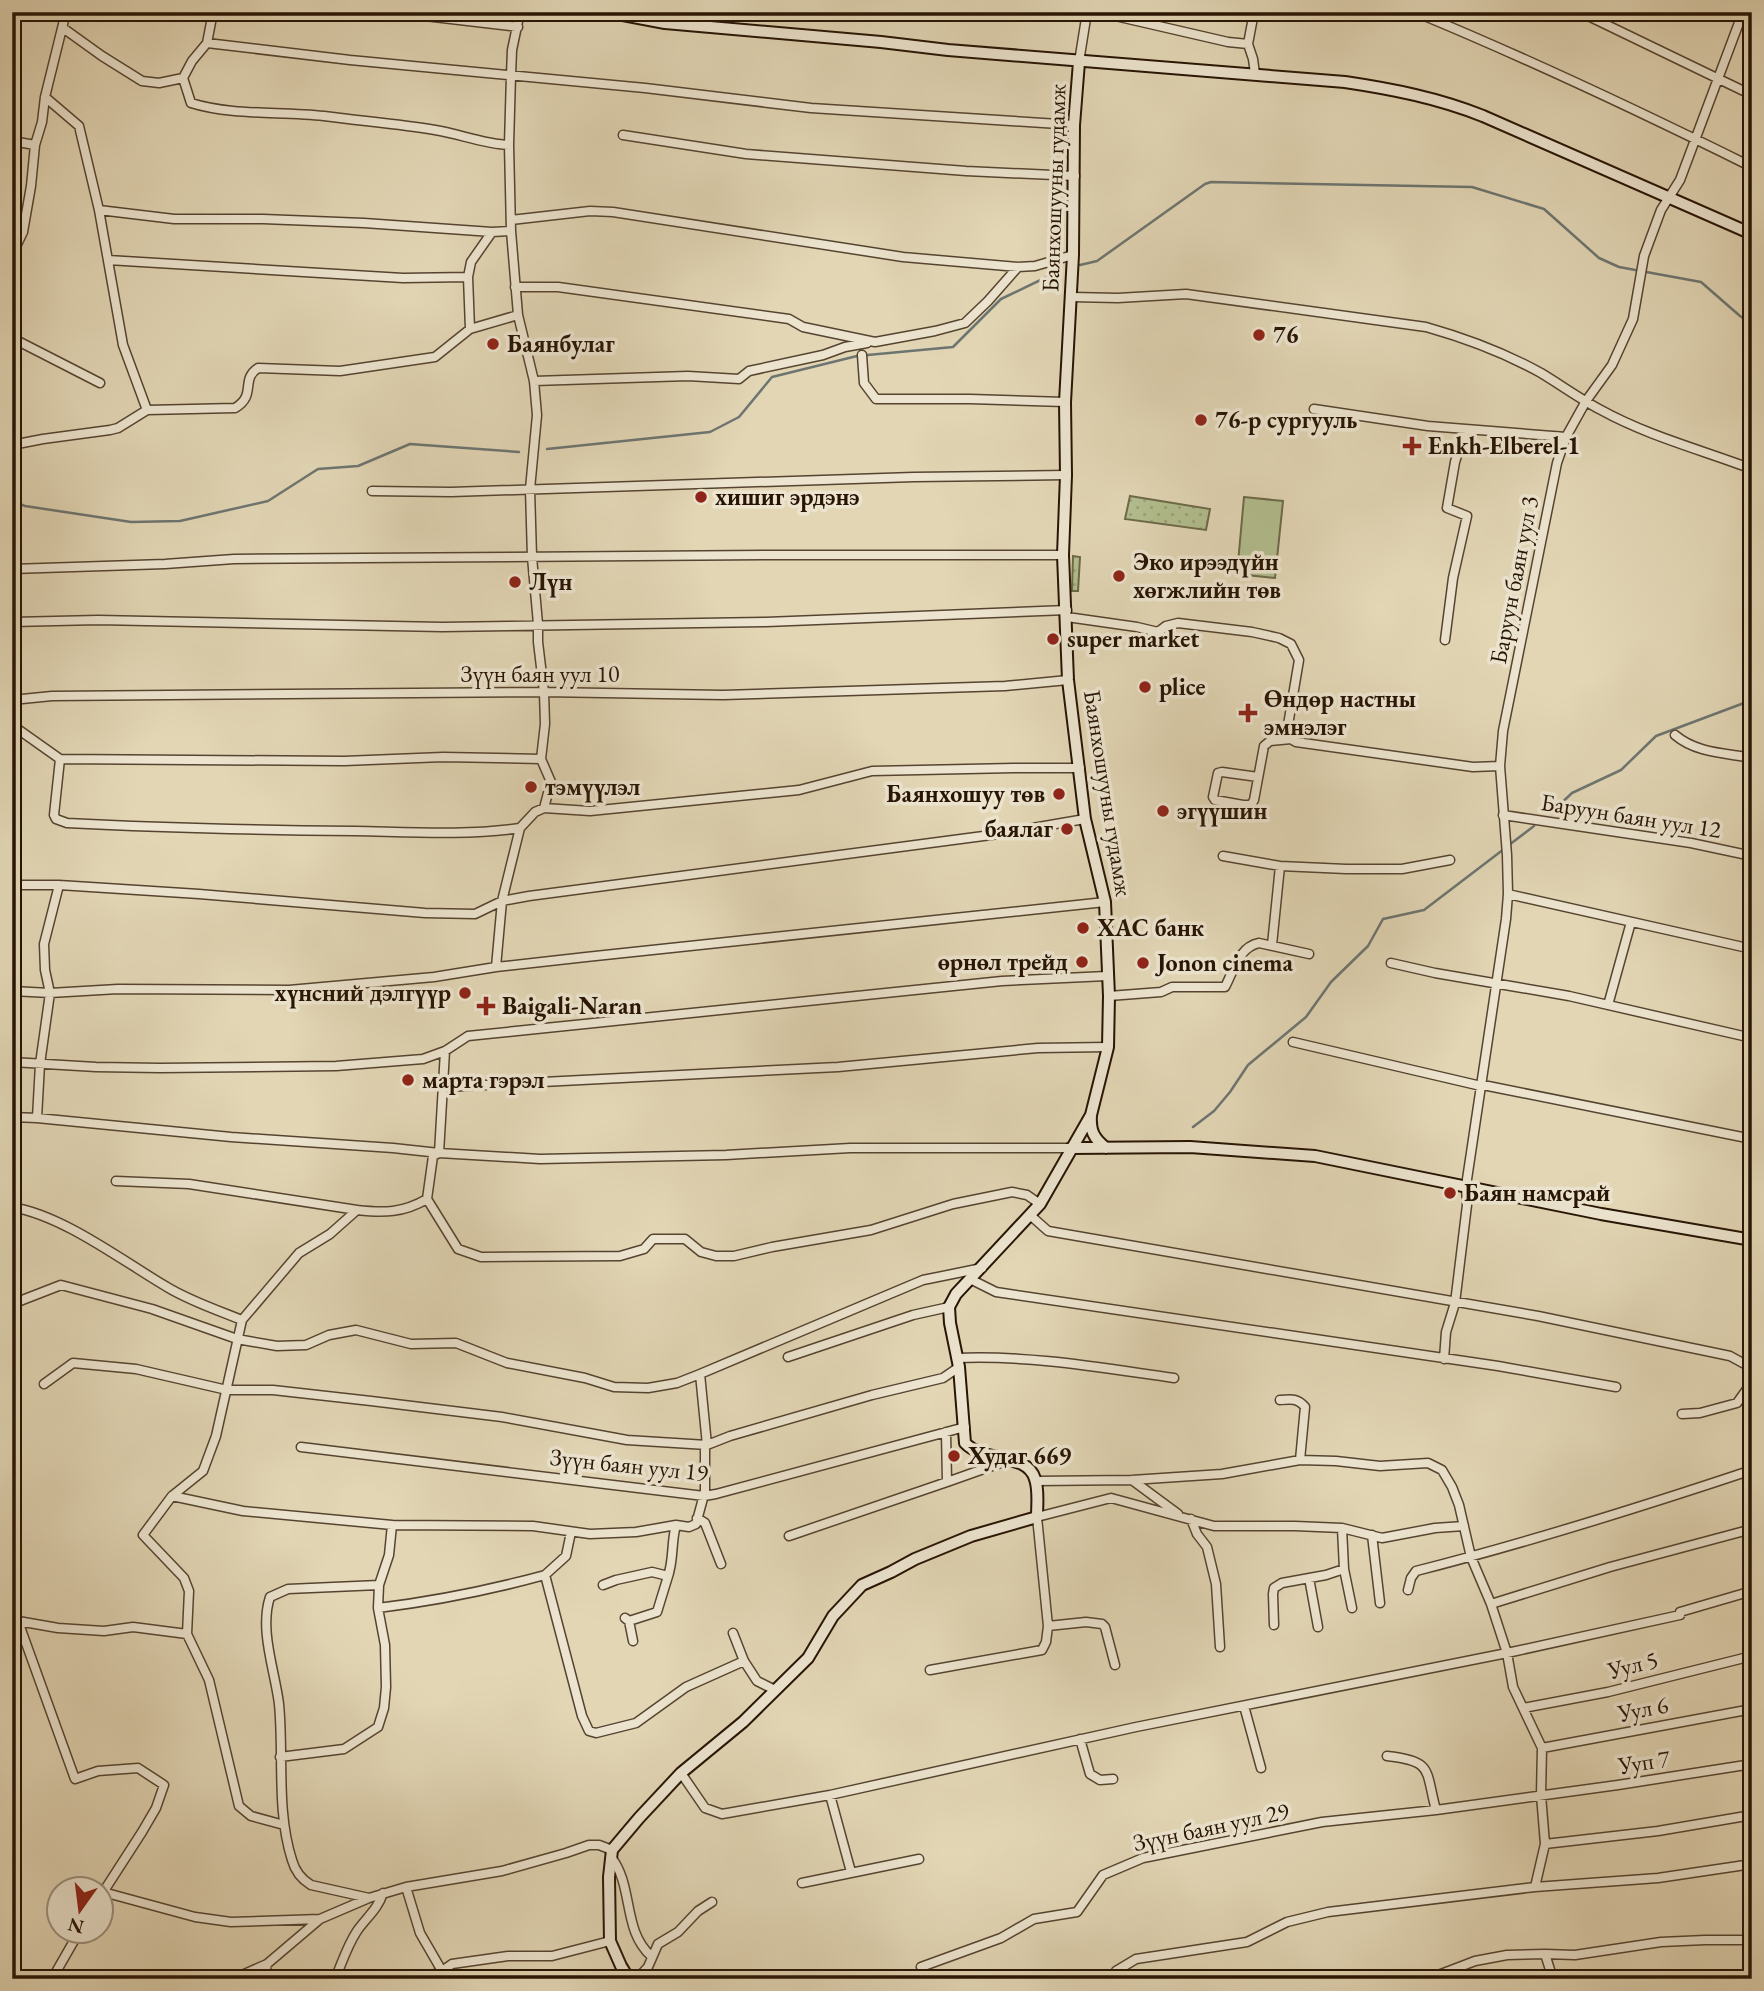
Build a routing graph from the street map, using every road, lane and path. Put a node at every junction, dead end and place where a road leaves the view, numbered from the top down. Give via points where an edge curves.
1 (66, 12) edge
2 (214, 12) edge
3 (391, 12) edge
4 (520, 12) edge
5 (607, 12) edge
6 (1087, 12) edge
7 (1098, 12) edge
8 (1254, 12) edge
9 (1415, 12) edge
10 (1580, 12) edge
11 (1742, 12) edge
12 (517, 27) junction
13 (63, 28) junction
14 (207, 43) junction
15 (1248, 44) junction
16 (1079, 62) junction
17 (1255, 74) junction
18 (510, 75) junction
19 (183, 78) junction
20 (1719, 79) junction
21 (1752, 95) edge
22 (45, 97) junction
23 (1074, 125) junction
24 (622, 135) dead end
25 (1696, 139) junction
26 (12, 141) edge
27 (35, 145) junction
28 (509, 145) junction
29 (1752, 167) edge
30 (1075, 176) junction
31 (1669, 197) junction
32 (99, 210) junction
33 (511, 220) junction
34 (511, 231) junction
35 (492, 232) junction
36 (1752, 234) edge
37 (12, 255) edge
38 (1073, 259) junction
39 (108, 260) junction
40 (1018, 267) junction
41 (468, 278) junction
42 (515, 287) junction
43 (1072, 297) junction
44 (518, 314) junction
45 (470, 329) junction
46 (12, 338) edge
47 (876, 342) junction
48 (862, 355) dead end
49 (534, 381) junction
50 (100, 383) dead end
51 (1586, 401) junction
52 (1065, 402) junction
53 (1314, 409) dead end
54 (148, 410) junction
55 (1465, 430) junction
56 (1566, 437) junction
57 (12, 445) edge
58 (1752, 469) edge
59 (1066, 475) junction
60 (530, 489) junction
61 (372, 491) dead end
62 (1063, 555) junction
63 (532, 557) junction
64 (12, 569) edge
65 (1067, 614) junction
66 (12, 622) edge
67 (538, 624) junction
68 (1445, 640) dead end
69 (1068, 680) junction
70 (544, 692) junction
71 (12, 700) edge
72 (12, 724) edge
73 (1675, 735) dead end
74 (1290, 739) junction
75 (1752, 758) edge
76 (541, 759) junction
77 (60, 760) junction
78 (1500, 766) junction
79 (1080, 768) junction
80 (1258, 777) junction
81 (544, 808) junction
82 (1503, 815) junction
83 (1085, 819) junction
84 (520, 828) junction
85 (1223, 856) dead end
86 (1752, 856) edge
87 (1450, 860) dead end
88 (1280, 866) junction
89 (12, 885) edge
90 (59, 885) junction
91 (1508, 894) junction
92 (502, 901) junction
93 (1105, 902) junction
94 (1630, 922) junction
95 (1272, 946) junction
96 (1752, 948) edge
97 (1309, 954) dead end
98 (1391, 963) dead end
99 (496, 967) junction
100 (1107, 976) junction
101 (1497, 984) junction
102 (12, 991) edge
103 (50, 993) junction
104 (1109, 996) junction
105 (1608, 1005) junction
106 (1752, 1038) edge
107 (1293, 1042) dead end
108 (1108, 1047) junction
109 (445, 1051) junction
110 (12, 1062) edge
111 (40, 1064) junction
112 (1481, 1086) junction
113 (444, 1087) junction
114 (1091, 1115) junction
115 (12, 1118) edge
116 (37, 1118) junction
117 (1752, 1139) edge
118 (1071, 1148) junction
119 (1106, 1148) junction
120 (439, 1153) junction
121 (116, 1181) dead end
122 (1466, 1186) junction
123 (427, 1199) junction
124 (1040, 1204) junction
125 (12, 1207) edge
126 (357, 1210) junction
127 (1030, 1215) junction
128 (1752, 1240) edge
129 (983, 1267) junction
130 (970, 1279) junction
131 (1455, 1303) junction
132 (12, 1304) edge
133 (949, 1307) junction
134 (242, 1320) junction
135 (237, 1339) junction
136 (788, 1357) dead end
137 (1444, 1359) junction
138 (958, 1363) junction
139 (1752, 1368) edge
140 (700, 1374) junction
141 (1174, 1378) dead end
142 (1752, 1382) edge
143 (44, 1384) dead end
144 (1616, 1387) dead end
145 (227, 1390) junction
146 (1280, 1400) dead end
147 (1682, 1414) dead end
148 (965, 1427) junction
149 (946, 1432) junction
150 (706, 1445) junction
151 (301, 1447) dead end
152 (1009, 1460) junction
153 (1300, 1460) junction
154 (1752, 1470) edge
155 (1132, 1480) junction
156 (1036, 1481) junction
157 (947, 1482) junction
158 (172, 1496) junction
159 (704, 1496) junction
160 (1037, 1517) junction
161 (1181, 1517) junction
162 (697, 1518) junction
163 (1191, 1519) junction
164 (392, 1525) junction
165 (676, 1525) junction
166 (1464, 1526) junction
167 (1342, 1528) junction
168 (1752, 1529) edge
169 (571, 1532) junction
170 (1372, 1535) junction
171 (789, 1536) dead end
172 (1471, 1557) junction
173 (721, 1564) dead end
174 (1344, 1569) junction
175 (669, 1573) junction
176 (545, 1575) junction
177 (1309, 1578) junction
178 (379, 1585) junction
179 (603, 1585) dead end
180 (1408, 1590) dead end
181 (1752, 1591) edge
182 (1380, 1603) dead end
183 (1491, 1604) junction
184 (378, 1608) junction
185 (1352, 1608) dead end
186 (1274, 1625) dead end
187 (1048, 1626) junction
188 (1318, 1627) dead end
189 (733, 1633) dead end
190 (187, 1634) junction
191 (633, 1641) dead end
192 (1220, 1647) dead end
193 (1507, 1653) junction
194 (1752, 1656) edge
195 (744, 1661) junction
196 (1115, 1665) dead end
197 (930, 1670) dead end
198 (775, 1690) junction
199 (1244, 1706) junction
200 (1523, 1708) junction
201 (1752, 1709) edge
202 (1080, 1739) junction
203 (1542, 1748) junction
204 (1387, 1756) dead end
205 (280, 1757) junction
206 (1752, 1764) edge
207 (1261, 1768) dead end
208 (681, 1773) junction
209 (1113, 1779) dead end
210 (1541, 1795) junction
211 (831, 1796) junction
212 (1436, 1810) junction
213 (1752, 1815) edge
214 (284, 1825) junction
215 (1545, 1844) junction
216 (612, 1853) junction
217 (919, 1859) dead end
218 (1752, 1864) edge
219 (851, 1872) junction
220 (113, 1876) edge
221 (802, 1883) dead end
222 (406, 1887) junction
223 (1535, 1887) junction
224 (383, 1894) junction
225 (116, 1897) edge
226 (369, 1898) junction
227 (712, 1902) dead end
228 (320, 1919) junction
229 (1752, 1940) edge
230 (610, 1941) junction
231 (71, 1946) edge
232 (1545, 1954) junction
233 (651, 1956) junction
234 (267, 1964) junction
235 (920, 1967) dead end
236 (443, 1975) edge
237 (52, 1979) edge
238 (233, 1979) edge
239 (264, 1979) edge
240 (335, 1979) edge
241 (423, 1979) edge
242 (629, 1979) edge
243 (637, 1979) edge
244 (1114, 1979) edge
245 (1427, 1979) edge
246 (1553, 1979) edge

1 - 13 street
2 - 14 street
3 - 12 street
4 - 12 street
5 - 16 street via 665,23
6 - 16 street
7 - 15 street
8 - 15 street
9 - 25 street
10 - 20 street
11 - 20 street, Баруун баян уул 3
12 - 18 street
13 - 19 street via 142,81
13 - 22 street
14 - 18 street
14 - 19 street
15 - 17 street
16 - 17 street, Баянхошууны гудамж
16 - 23 street, Баянхошууны гудамж
17 - 31 street, Баянхошууны гудамж via 1378,87 1444,102
18 - 23 street via 811,107
18 - 28 street
19 - 28 street via 191,103 201,106 436,130
20 - 21 street
20 - 25 street, Баруун баян уул 3
22 - 27 street
22 - 32 street via 79,126
23 - 30 street, Баянхошууны гудамж
24 - 30 street via 746,153
25 - 29 street
25 - 31 street, Баруун баян уул 3 via 1681,180
26 - 27 street
27 - 37 street via 28,211
28 - 33 street
30 - 38 street, Баянхошууны гудамж
31 - 36 street, Баянхошууны гудамж
31 - 51 street, Баруун баян уул 3 via 1644,256 1633,319 1624,342
32 - 35 street via 174,219 339,222
32 - 39 street
33 - 34 street
33 - 40 street via 613,212 903,257
34 - 35 street
34 - 42 street
35 - 41 street via 471,262
38 - 40 street
38 - 43 street, Баянхошууны гудамж
39 - 41 street
39 - 54 street via 122,345
40 - 47 street via 965,323
41 - 45 street
42 - 44 street
42 - 47 street via 558,287 789,319 803,327
43 - 51 street via 1186,294 1426,327 1504,355
43 - 52 street, Баянхошууны гудамж
44 - 45 street
44 - 49 street
45 - 54 street via 435,357 340,371 258,368 249,378 247,398 236,408
46 - 50 street
47 - 49 street via 749,371 739,379
48 - 52 street via 864,383 876,399
49 - 60 street via 537,415
51 - 56 street, Баруун баян уул 3
51 - 58 street via 1638,427
52 - 59 street, Баянхошууны гудамж
53 - 55 street
54 - 57 street via 118,428
55 - 56 street
55 - 68 street via 1447,509 1467,516
56 - 78 street, Баруун баян уул 3 via 1503,731
59 - 60 street
59 - 62 street, Баянхошууны гудамж
60 - 61 street
60 - 63 street
62 - 63 street
62 - 65 street, Баянхошууны гудамж
63 - 64 street via 234,559
63 - 67 street
65 - 67 street, Зүүн баян уул 10
65 - 69 street, Баянхошууны гудамж
65 - 74 street via 1158,632 1178,623 1252,632 1291,644 1299,660 1287,732
66 - 67 street, Зүүн баян уул 10
67 - 70 street
69 - 70 street, Зүүн баян уул 10 via 723,695
69 - 79 street, Баянхошууны гудамж
70 - 71 street, Зүүн баян уул 10
70 - 76 street
72 - 77 street
73 - 75 street via 1694,747
74 - 78 street via 1473,767
74 - 80 street via 1264,746
76 - 77 street
76 - 81 street via 551,782
77 - 84 street via 54,815 67,823 175,829
78 - 82 street, Баруун баян уул 3
79 - 81 street via 872,772 799,790 590,811
79 - 83 street, Баянхошууны гудамж
80 - 80 street via 1251,805 1213,797 1218,773
81 - 84 street
82 - 86 street, Баруун баян уул 12
82 - 91 street, Баруун баян уул 3
83 - 92 street
83 - 93 street, Баянхошууны гудамж
84 - 92 street
85 - 88 street
87 - 88 street via 1402,869
88 - 95 street
89 - 90 street
90 - 92 street via 475,915
90 - 103 street via 44,944
91 - 94 street
91 - 101 street, Баруун баян уул 3
92 - 99 street
93 - 99 street
93 - 100 street, Баянхошууны гудамж
94 - 96 street
94 - 105 street
95 - 97 street
95 - 104 street via 1259,943 1244,949 1225,987 1172,987
98 - 101 street
99 - 103 street via 289,990
100 - 104 street, Баянхошууны гудамж
100 - 109 street via 1002,981 468,1036
101 - 105 street
101 - 112 street, Баруун баян уул 3
102 - 103 street
103 - 111 street
104 - 108 street, Баянхошууны гудамж
105 - 106 street
107 - 112 street
108 - 113 street via 1038,1048 825,1068
108 - 114 street, Баянхошууны гудамж
109 - 111 street via 423,1059 336,1066
109 - 113 street
110 - 111 street
111 - 116 street
112 - 117 street
112 - 122 street, Баруун баян уул 3
113 - 120 street
114 - 118 street, Баянхошууны гудамж
114 - 119 street via 1092,1133
115 - 116 street
116 - 120 street
118 - 119 street
118 - 120 street via 850,1148 541,1159
118 - 124 street, Баянхошууны гудамж
119 - 122 street via 1190,1147 1315,1156
120 - 123 street via 433,1156
121 - 126 street via 189,1184
122 - 128 street
122 - 131 street, Баруун баян уул 3
123 - 124 street via 458,1249 481,1257 620,1256 644,1250 653,1239 672,1238 685,1239 701,1252 734,1256 871,1230 953,1204 1012,1192
123 - 126 street via 386,1213
124 - 127 street, Баянхошууны гудамж
125 - 134 street via 48,1218 168,1289
126 - 134 street via 299,1253
127 - 129 street, Баянхошууны гудамж
127 - 131 street via 1048,1231
129 - 130 street, Баянхошууны гудамж
129 - 140 street via 923,1280
130 - 133 street, Баянхошууны гудамж
130 - 137 street via 996,1292
131 - 137 street, Баруун баян уул 3
131 - 139 street via 1730,1356
132 - 135 street via 61,1285 152,1309
133 - 136 street
133 - 138 street
134 - 135 street
135 - 140 street via 276,1346 306,1345 356,1330 411,1344 456,1343 507,1363 614,1387 648,1388
135 - 145 street
137 - 144 street
138 - 141 street via 979,1357 1058,1361
138 - 148 street
138 - 150 street via 943,1378
140 - 150 street
142 - 147 street via 1737,1403
143 - 145 street via 73,1363 136,1369
145 - 150 street via 372,1401 502,1417 626,1440
145 - 158 street via 202,1471
146 - 153 street via 1292,1399 1305,1407
148 - 149 street, Зүүн баян уул 19
148 - 152 street via 965,1443 972,1450
149 - 157 street
149 - 159 street, Зүүн баян уул 19
150 - 159 street
151 - 159 street, Зүүн баян уул 19
152 - 156 street via 1031,1469
152 - 157 street
153 - 155 street via 1222,1474
153 - 166 street via 1380,1466 1428,1463 1442,1470 1452,1487
154 - 172 street
155 - 156 street
155 - 161 street
156 - 160 street
157 - 171 street
158 - 164 street via 243,1511
158 - 190 street via 144,1535 184,1578 189,1591
159 - 162 street
160 - 161 street via 1111,1498
160 - 187 street
160 - 198 street via 971,1536 862,1585 832,1616 808,1658
161 - 163 street
162 - 165 street via 689,1527
162 - 173 street via 705,1523
163 - 167 street via 1214,1526
163 - 192 street via 1207,1547 1216,1584
164 - 169 street via 533,1526
164 - 178 street
165 - 169 street via 617,1533
165 - 175 street
166 - 170 street via 1382,1538
166 - 172 street
167 - 170 street
167 - 174 street
168 - 183 street
169 - 176 street via 566,1556
170 - 182 street
172 - 180 street via 1416,1571
172 - 183 street
174 - 177 street
174 - 185 street
175 - 179 street via 652,1572
175 - 191 street via 657,1612 627,1620
176 - 184 street via 429,1602
176 - 195 street via 589,1731 636,1723 686,1687
177 - 186 street via 1274,1588
177 - 188 street
178 - 184 street
178 - 205 street via 288,1588 270,1597 266,1608 279,1704
181 - 193 street via 1680,1615
183 - 193 street
184 - 205 street via 386,1687 378,1727 344,1749
187 - 196 street via 1102,1623
187 - 197 street via 1042,1650
189 - 195 street
190 - 214 street via 209,1680 239,1806 251,1816
190 - 220 street via 133,1627 103,1631 58,1628 18,1621 75,1779 98,1771 138,1769 164,1785 156,1808
193 - 199 street
193 - 200 street via 1513,1687
194 - 200 street, Уул 5
195 - 198 street via 757,1681
198 - 208 street
199 - 202 street
199 - 207 street
200 - 203 street
201 - 203 street, Уул 6
202 - 209 street via 1090,1774 1100,1780
202 - 211 street
203 - 210 street
204 - 212 street via 1422,1765 1428,1772
205 - 214 street
206 - 210 street, Ууп 7
208 - 211 street via 705,1808 722,1814
208 - 216 street
210 - 212 street, Зүүн баян уул 29
210 - 215 street
211 - 219 street
212 - 235 street, Зүүн баян уул 29 via 1322,1822 1143,1858 1103,1875 1077,1912 1034,1919 1001,1938
213 - 215 street
214 - 226 street via 290,1857 303,1880
215 - 223 street
216 - 222 street via 599,1844 589,1845 502,1871
216 - 230 street
216 - 233 street via 632,1925
217 - 219 street
218 - 223 street via 1658,1878
219 - 221 street
222 - 224 street
222 - 236 street via 420,1933
223 - 244 street via 1328,1912 1287,1922 1247,1942 1136,1959 1116,1971
224 - 226 street
224 - 240 street via 349,1944
225 - 228 street via 231,1922
226 - 228 street
227 - 233 street via 658,1944
228 - 234 street
229 - 232 street via 1661,1942 1575,1955
230 - 236 street via 552,1956 508,1956 452,1964
230 - 242 street
231 - 237 street
232 - 245 street via 1475,1961
232 - 246 street
233 - 243 street
234 - 238 street
234 - 239 street
236 - 241 street

